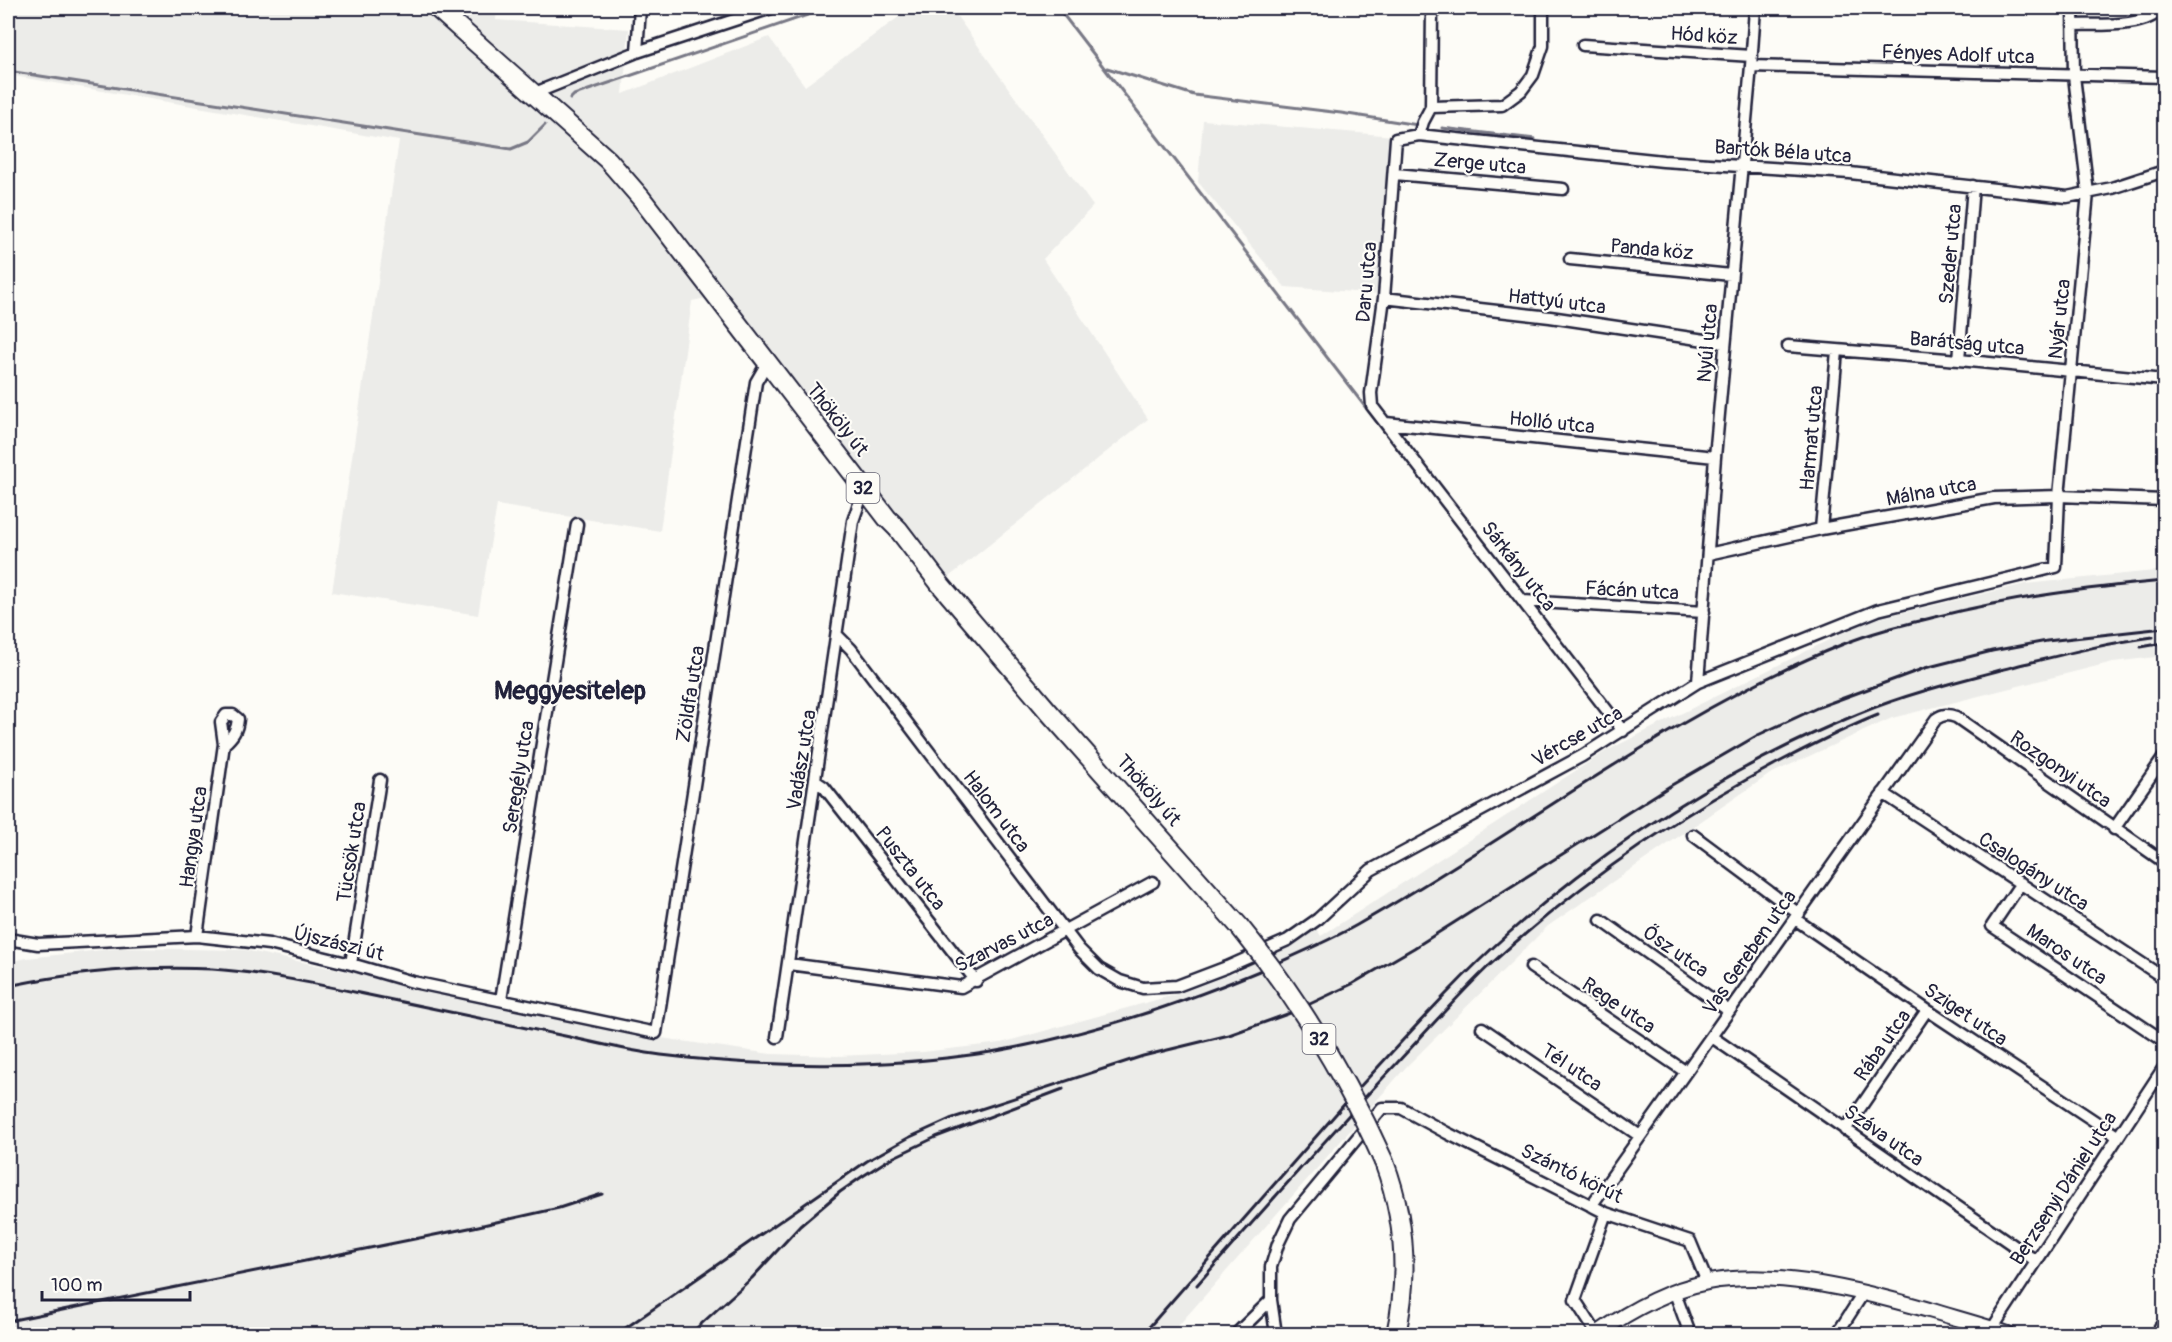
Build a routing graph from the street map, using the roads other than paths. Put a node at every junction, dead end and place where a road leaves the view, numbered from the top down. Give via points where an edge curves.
1 (437, 8) edge
2 (640, 8) edge
3 (771, 8) edge
4 (1432, 8) edge
5 (1543, 8) edge
6 (1755, 8) edge
7 (2073, 8) edge
8 (2162, 8) edge
9 (2073, 25) junction
10 (1583, 45) dead end
11 (637, 52) junction
12 (1752, 61) junction
13 (2074, 76) junction
14 (2164, 77) edge
15 (535, 93) junction
16 (1431, 107) junction
17 (1419, 135) junction
18 (1396, 139) joint
19 (1742, 166) junction
20 (2164, 171) edge
21 (1395, 174) junction
22 (1973, 186) junction
23 (1563, 189) dead end
24 (2088, 194) junction
25 (1570, 259) dead end
26 (1731, 274) junction
27 (1384, 298) junction
28 (1725, 343) junction
29 (1788, 346) dead end
30 (1837, 351) junction
31 (1959, 360) junction
32 (767, 363) junction
33 (2072, 371) junction
34 (2164, 380) edge
35 (1386, 423) junction
36 (1714, 457) junction
37 (864, 489) junction
38 (2059, 496) junction
39 (2164, 500) edge
40 (577, 524) dead end
41 (1821, 529) junction
42 (1708, 554) junction
43 (2055, 567) joint
44 (1523, 601) junction
45 (1704, 612) junction
46 (838, 636) junction
47 (1698, 682) junction
48 (1936, 719) joint
49 (1623, 731) junction
50 (224, 744) dead end
51 (2164, 757) edge
52 (380, 780) dead end
53 (815, 781) junction
54 (1883, 793) junction
55 (2115, 829) junction
56 (1693, 835) dead end
57 (2164, 862) edge
58 (1153, 882) dead end
59 (2021, 883) junction
60 (1797, 916) junction
61 (1601, 920) dead end
62 (1065, 930) junction
63 (197, 936) junction
64 (8, 939) edge
65 (351, 964) junction
66 (789, 964) junction
67 (1531, 967) dead end
68 (2164, 978) edge
69 (976, 981) junction
70 (1143, 988) joint
71 (501, 1000) junction
72 (1927, 1010) junction
73 (1730, 1011) junction
74 (1482, 1028) dead end
75 (656, 1033) joint
76 (777, 1037) dead end
77 (1712, 1037) junction
78 (2164, 1041) edge
79 (2164, 1067) edge
80 (1686, 1072) junction
81 (1845, 1130) junction
82 (1640, 1136) junction
83 (2117, 1136) junction
84 (1591, 1206) junction
85 (1606, 1213) junction
86 (2036, 1261) junction
87 (1707, 1282) junction
88 (1864, 1292) junction
89 (1675, 1293) junction
90 (1271, 1300) junction
91 (2164, 1322) edge
92 (1992, 1329) junction
93 (1597, 1334) edge
94 (1236, 1335) edge
95 (1276, 1335) edge
96 (1396, 1335) edge
97 (1690, 1335) edge
98 (1837, 1335) edge
99 (2008, 1335) edge
100 (2155, 1335) edge

1 - 15 main road, Thököly út / 32
2 - 11 street
3 - 11 street
4 - 16 street
5 - 16 street via 1543,46 1533,75 1521,91 1502,105
6 - 12 street, Nyúl utca
7 - 9 street, Nyár utca
8 - 9 street via 2131,23
9 - 13 street, Nyár utca
10 - 12 street, Hód köz
11 - 15 street
12 - 13 street, Fényes Adolf utca
12 - 19 street, Nyúl utca
13 - 14 street, Fényes Adolf utca
13 - 24 street, Nyár utca
15 - 32 main road, Thököly út / 32 via 608,159
16 - 17 street
17 - 18 street, Bartók Béla utca
17 - 19 street, Bartók Béla utca
18 - 21 street, Daru utca
19 - 22 street, Bartók Béla utca
19 - 26 street, Nyúl utca
20 - 24 street, Bartók Béla utca
21 - 23 street, Zerge utca
21 - 27 street, Daru utca
22 - 24 street, Bartók Béla utca via 2067,197
22 - 31 street, Szeder utca
24 - 33 street, Nyár utca
25 - 26 street, Panda köz
26 - 28 street, Nyúl utca
27 - 28 street, Hattyú utca
27 - 35 street, Daru utca via 1371,393 1372,406
28 - 36 street, Nyúl utca
29 - 30 street, Barátság utca
30 - 31 street, Barátság utca
30 - 41 street, Harmat utca
31 - 33 street, Barátság utca
32 - 37 main road, Thököly út / 32
32 - 75 street, Zöldfa utca via 756,382
33 - 34 street, Barátság utca
33 - 38 street, Nyár utca
35 - 36 street, Holló utca
35 - 44 street, Sárkány utca
36 - 42 street, Nyúl utca
37 - 46 street, Vadász utca via 853,521
37 - 96 main road, Thököly út / 32, bridge via 1041,702 1239,926 1302,1011 1358,1108 1384,1162 1397,1201 1404,1258
38 - 39 street, Málna utca
38 - 41 street, Málna utca via 1994,498
38 - 43 street, Nyár utca
40 - 71 street, Seregély utca
41 - 42 street, Málna utca
42 - 45 street, Nyúl utca
43 - 47 street, Vércse utca via 1878,610
44 - 45 street, Fácán utca
44 - 49 street, Sárkány utca
45 - 47 street, Nyúl utca
46 - 53 street, Vadász utca
46 - 62 street, Halom utca
47 - 49 street, Vércse utca
48 - 54 street, Vas Gereben utca
48 - 55 street, Rozgonyi utca via 1948,714 1956,717
49 - 70 street, Vércse utca via 1371,870 1318,919 1288,940 1177,986
50 - 63 street, Hangya utca
51 - 55 street
52 - 65 street, Tücsök utca
53 - 66 street, Vadász utca
53 - 69 street, Puszta utca via 824,787
54 - 59 street, Csalogány utca
54 - 60 street, Vas Gereben utca
55 - 57 street, Rozgonyi utca
56 - 60 street, Sziget utca
58 - 62 street, Szarvas utca
59 - 68 street, Csalogány utca
59 - 78 street, Maros utca via 1992,926
60 - 72 street, Sziget utca
60 - 73 street, Vas Gereben utca
61 - 73 street, Ősz utca
62 - 69 street, Szarvas utca
62 - 70 street, Halom utca via 1099,969
63 - 64 street, Újszászi út via 38,944
63 - 65 street, Újszászi út via 269,944
65 - 71 street, Újszászi út via 413,982
66 - 69 street, Szarvas utca via 961,987
66 - 76 street, Vadász utca
67 - 80 street, Rege utca
71 - 75 street, Újszászi út
72 - 81 street, Rába utca
72 - 83 street, Sziget utca
73 - 77 street, Vas Gereben utca
74 - 82 street, Tél utca
77 - 80 street, Vas Gereben utca
77 - 81 street, Száva utca
79 - 83 street, Berzsenyi Dániel utca
80 - 82 street, Vas Gereben utca
81 - 86 street, Száva utca
82 - 84 street, Vas Gereben utca
83 - 86 street, Berzsenyi Dániel utca
84 - 85 street, Szántó körút
84 - 90 street, Szántó körút via 1401,1108 1382,1108 1290,1219 1271,1267
85 - 87 street, Szántó körút via 1690,1241
85 - 93 street via 1575,1300
86 - 92 street, Berzsenyi Dániel utca
87 - 88 street via 1766,1278
87 - 89 street
88 - 92 street
88 - 98 street
89 - 93 street via 1642,1306
89 - 97 street
90 - 94 street
90 - 95 street
91 - 100 street
92 - 99 street

